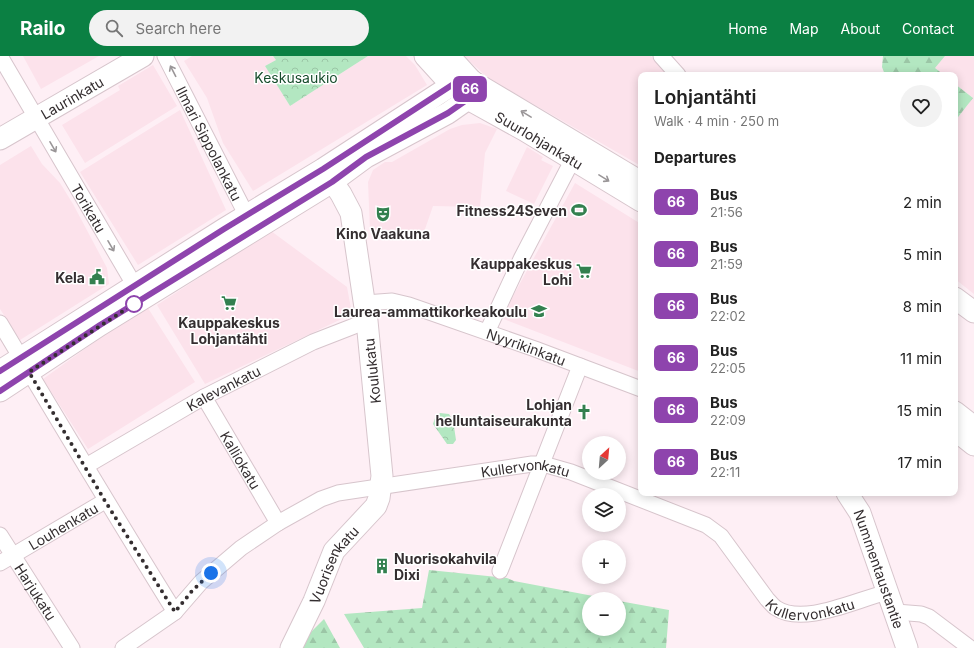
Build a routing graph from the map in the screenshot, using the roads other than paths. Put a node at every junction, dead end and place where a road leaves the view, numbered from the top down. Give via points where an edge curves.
1 (0, 56) edge
2 (143, 56) edge
3 (165, 56) edge
4 (425, 56) edge
5 (449, 56) edge
6 (661, 56) edge
7 (675, 72) edge
8 (464, 88) junction
9 (36, 118) junction
10 (0, 140) edge
11 (573, 159) junction
12 (328, 176) junction
13 (638, 180) edge
14 (638, 199) edge
15 (250, 223) junction
16 (138, 292) junction
17 (958, 300) edge
18 (366, 312) junction
19 (974, 312) edge
20 (0, 323) edge
21 (490, 325) junction
22 (25, 364) junction
23 (580, 366) junction
24 (0, 371) edge
25 (638, 388) edge
26 (0, 391) edge
27 (204, 397) junction
28 (958, 414) edge
29 (974, 427) edge
30 (958, 432) edge
31 (974, 445) edge
32 (543, 464) junction
33 (86, 466) junction
34 (382, 487) junction
35 (849, 496) edge
36 (105, 501) junction
37 (278, 523) junction
38 (0, 535) edge
39 (6, 559) edge
40 (500, 571) dead end
41 (889, 592) junction
42 (175, 612) junction
43 (896, 612) junction
44 (72, 648) edge
45 (123, 648) edge
46 (291, 648) edge
47 (907, 648) edge
48 (970, 648) edge

1 - 9 street, Torikatu
2 - 9 main road, Laurinkatu
15 -> 3 street, Ilmari Sippolankatu
4 - 8 main road, Suurlohjankatu
5 - 8 main road, Suurlohjankatu
6 - 7 street
8 - 11 main road, Suurlohjankatu
8 - 12 main road via 448,113
13 -> 8 main road, Suurlohjankatu
9 - 10 main road, Laurinkatu
9 -> 16 street, Torikatu
11 -> 14 main road, Suurlohjankatu
11 - 21 street
12 - 15 main road
12 - 18 main road, Koulukatu via 351,213
15 - 16 main road
16 - 22 main road
17 - 19 main road
18 - 21 street, Nyyrikinkatu via 380,301
18 - 27 street, Kalevankatu via 314,342
18 - 34 main road, Koulukatu
20 - 22 street
21 - 23 street, Nyyrikinkatu
22 - 24 main road
22 - 26 main road
22 - 33 street
23 - 25 street, Nyyrikinkatu
23 - 32 street
27 - 33 street, Kalevankatu
27 - 37 street, Kalliokatu
28 - 29 main road
30 - 31 main road
32 - 34 street, Kullervonkatu
32 - 40 street
32 - 41 street, Kullervonkatu via 571,472 698,521 714,530 767,599 783,611 811,614
33 - 36 street
34 - 37 street, Kullervonkatu via 338,493 321,499
34 - 46 main road, Vuorisenkatu via 371,513 334,551
35 - 41 main road, Nummentaustantie via 860,513
36 - 39 street, Louhenkatu
36 - 42 street
37 - 42 street, Kullervonkatu via 235,552 201,582
38 - 39 street, Harjukatu
39 - 44 street, Harjukatu
41 - 43 main road, Nummentaustantie
42 - 45 street, Kullervonkatu
43 - 47 main road, Nummentaustantie
43 - 48 street via 929,617

